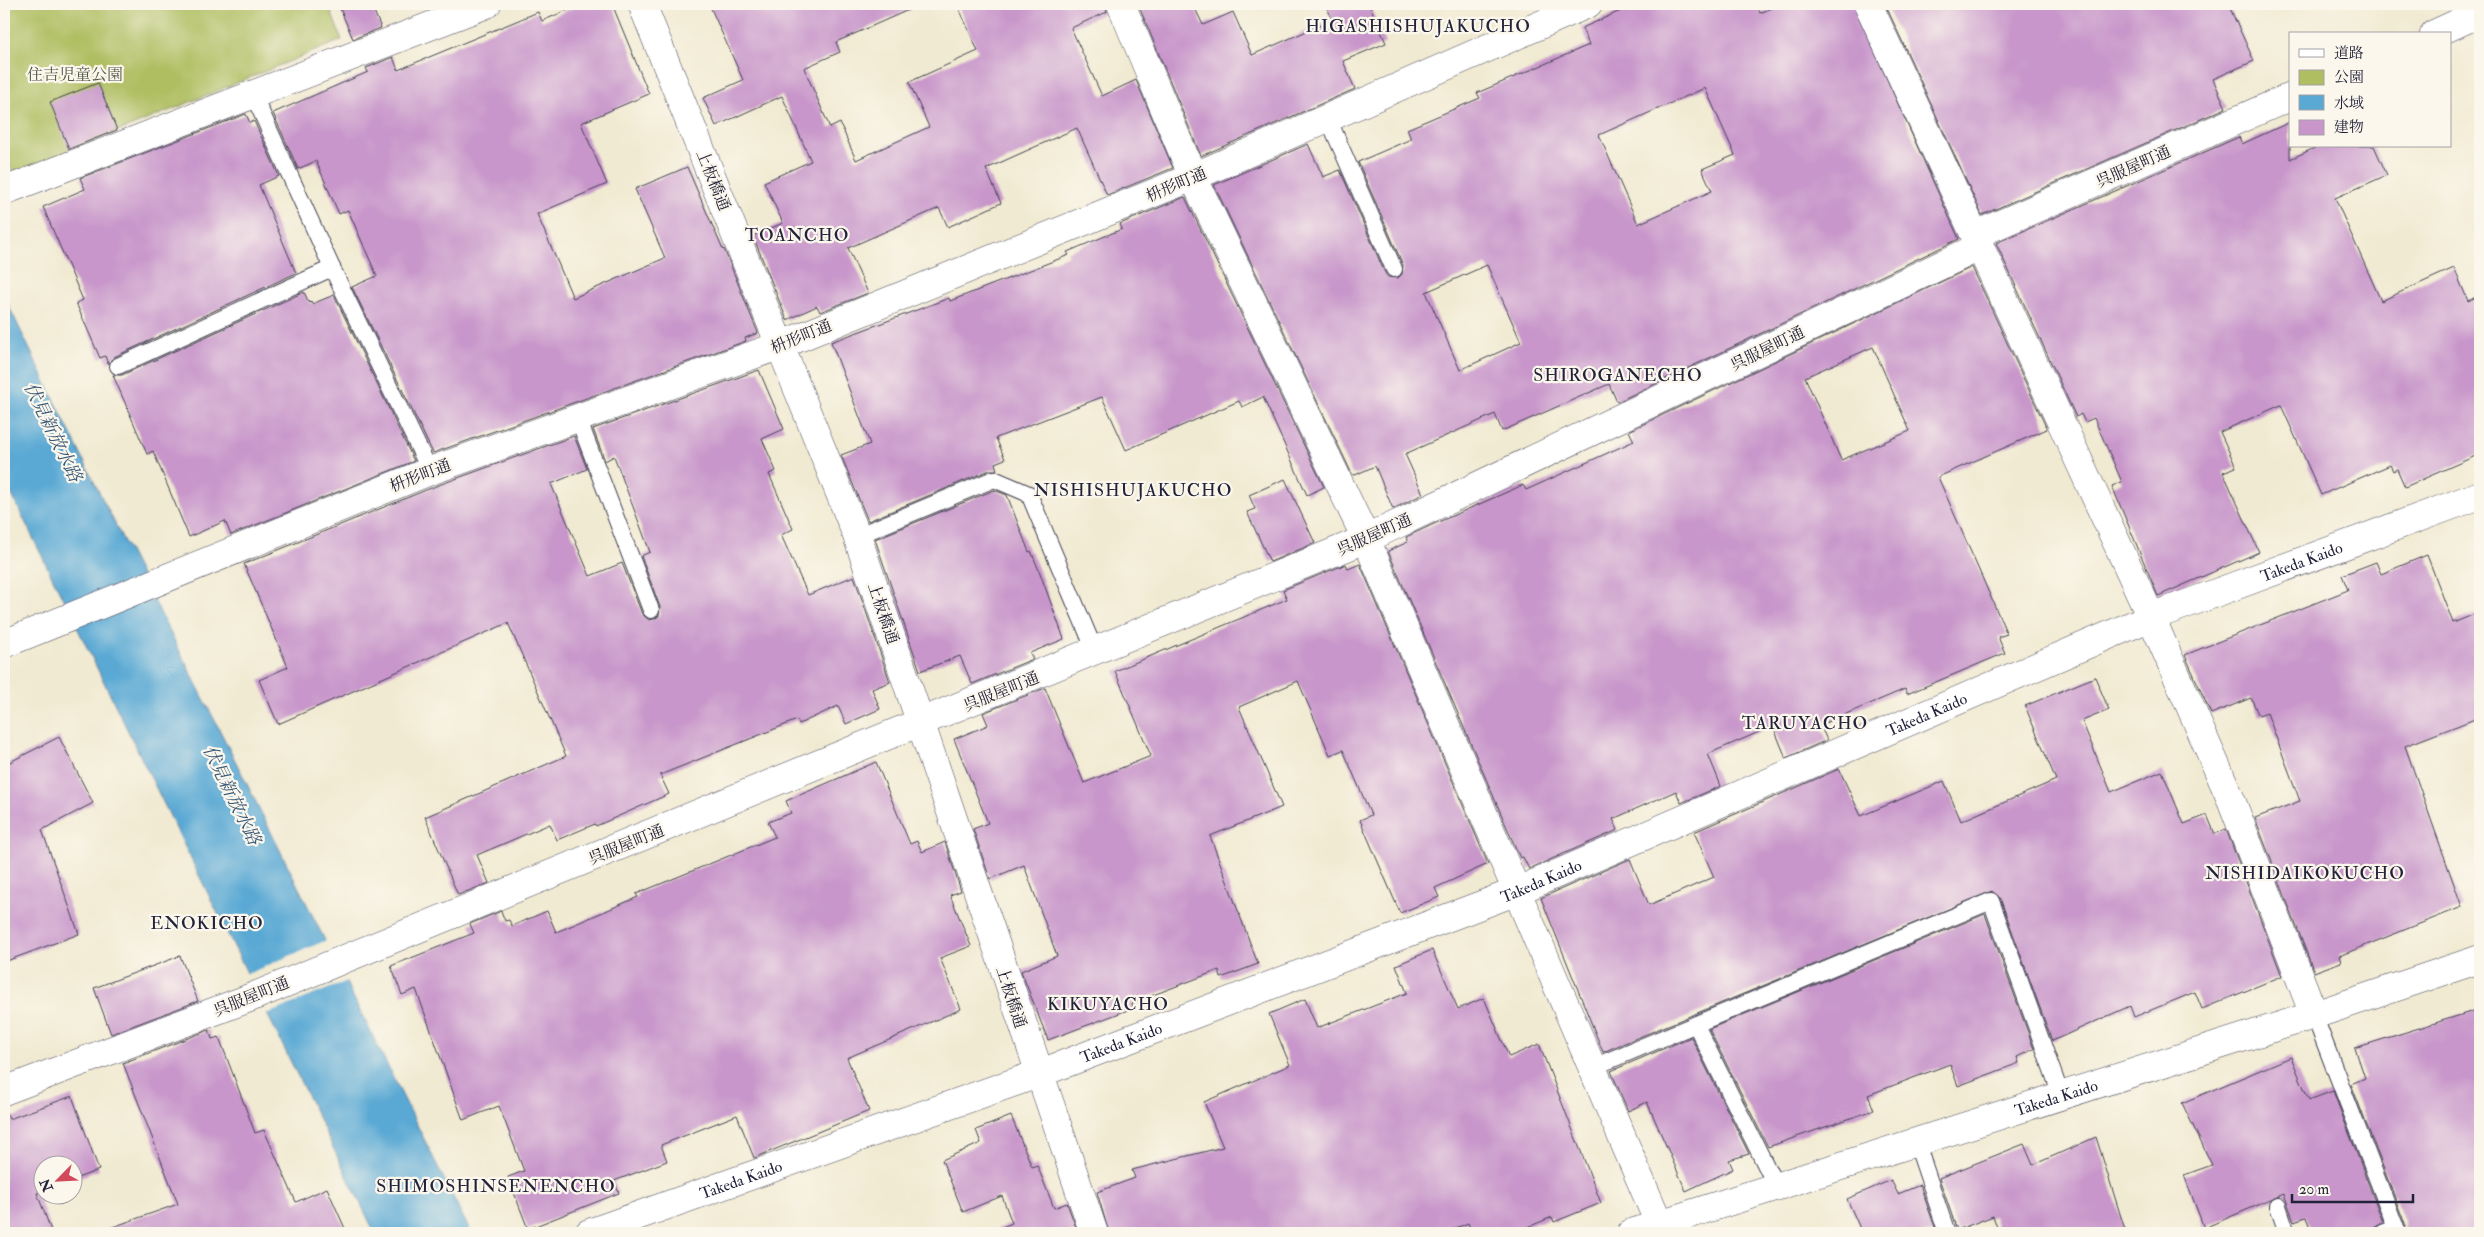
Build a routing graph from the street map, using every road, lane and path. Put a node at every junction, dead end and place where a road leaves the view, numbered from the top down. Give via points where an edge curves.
1 (487, 4) edge
2 (642, 4) edge
3 (1122, 4) edge
4 (1588, 4) edge
5 (1868, 4) edge
6 (2480, 14) edge
7 (2439, 32) edge
8 (253, 94) junction
9 (2289, 97) edge
10 (1328, 118) junction
11 (1193, 177) junction
12 (4, 192) edge
13 (1977, 241) junction
14 (332, 268) junction
15 (1394, 269) dead end
16 (781, 344) junction
17 (118, 366) dead end
18 (578, 418) junction
19 (430, 471) junction
20 (2480, 495) edge
21 (857, 536) junction
22 (1366, 540) junction
23 (651, 610) dead end
24 (2151, 617) junction
25 (4, 644) edge
26 (1095, 651) junction
27 (922, 723) junction
28 (1516, 892) junction
29 (2480, 959) edge
30 (2314, 1015) junction
31 (1696, 1025) junction
32 (1592, 1068) junction
33 (1038, 1074) junction
34 (4, 1091) edge
35 (2061, 1095) junction
36 (1916, 1141) junction
37 (1776, 1186) junction
38 (2278, 1206) dead end
39 (1661, 1228) edge
40 (589, 1233) edge
41 (1094, 1233) edge
42 (1631, 1233) edge
43 (1947, 1233) edge
44 (2287, 1233) edge
45 (2383, 1233) edge

1 - 8 street
2 - 16 street, 上板橋通
3 - 11 street
4 - 10 street, 枡形町通
5 - 13 street
6 - 7 street
8 - 12 street
8 - 14 lane
9 - 13 street, 呉服屋町通
10 - 11 street, 枡形町通
10 - 15 lane
11 - 16 street, 枡形町通
11 - 22 street
13 - 22 street, 呉服屋町通
13 - 24 street
14 - 17 lane
14 - 19 lane
16 - 18 street, 枡形町通
16 - 21 street, 上板橋通
18 - 19 street, 枡形町通
18 - 23 lane
19 - 25 street, 枡形町通
20 - 24 street, Takeda Kaido
21 - 26 lane via 994,480 1029,494
21 - 27 street, 上板橋通
22 - 26 street, 呉服屋町通
22 - 28 street
24 - 28 street, Takeda Kaido
24 - 30 street via 2232,802
26 - 27 street, 呉服屋町通
27 - 33 street, 上板橋通
27 - 34 street, 呉服屋町通 via 247,998
28 - 32 street
28 - 33 street, Takeda Kaido
29 - 30 street, Takeda Kaido
30 - 35 street, Takeda Kaido
30 - 45 lane via 2396,1228
31 - 32 lane
31 - 35 lane via 1991,900
31 - 37 lane
32 - 39 street
33 - 40 street, Takeda Kaido
33 - 41 street, 上板橋通
35 - 36 street, Takeda Kaido
36 - 37 street, Takeda Kaido
36 - 43 lane
37 - 39 street, Takeda Kaido
38 - 44 lane
39 - 42 street, Takeda Kaido

